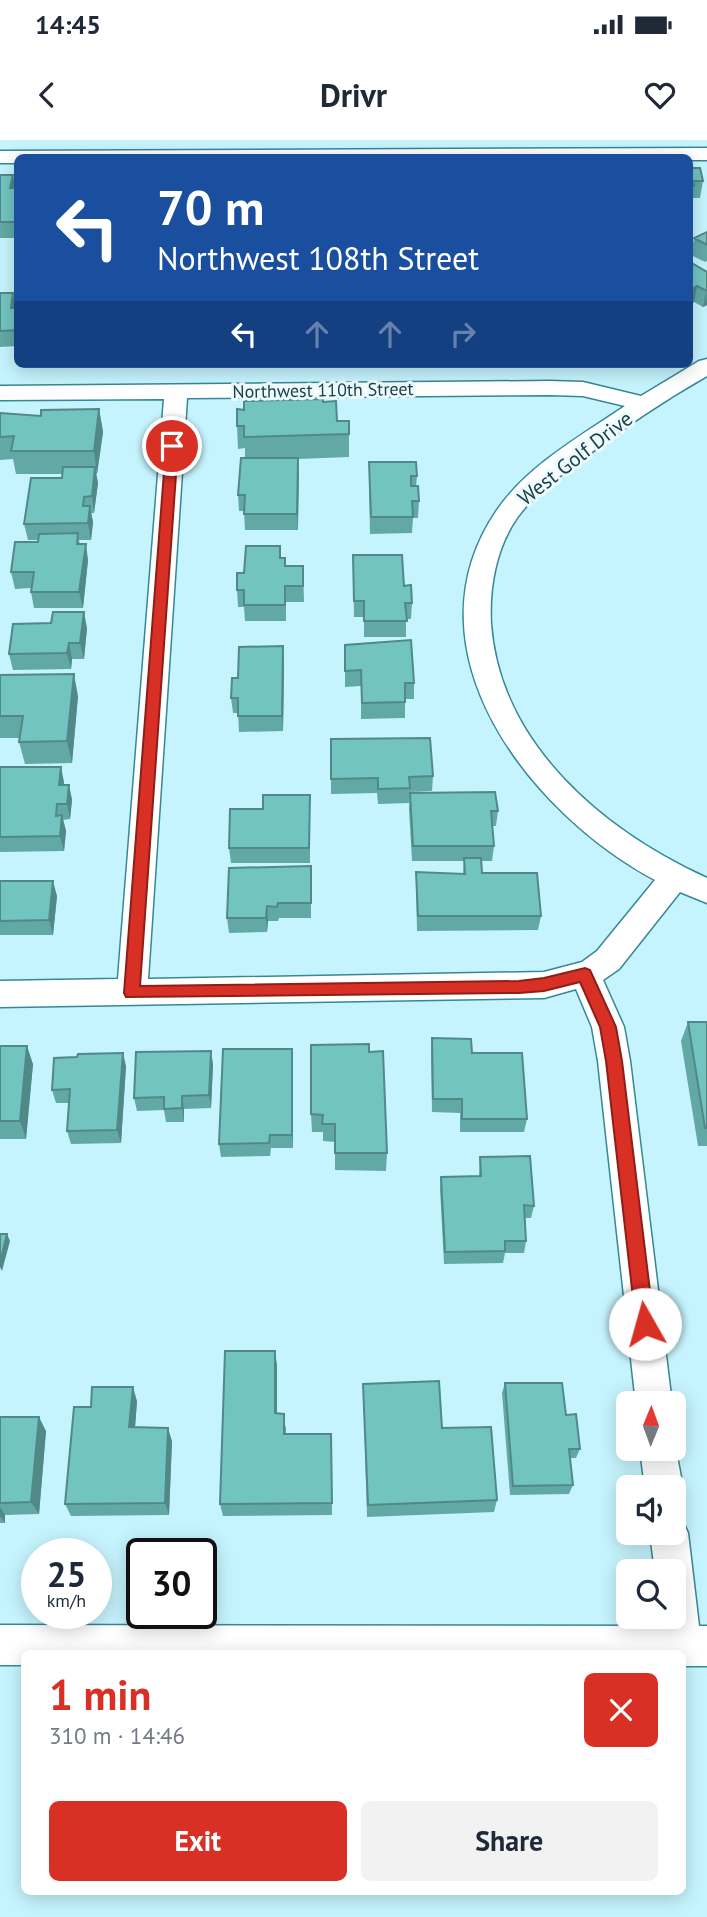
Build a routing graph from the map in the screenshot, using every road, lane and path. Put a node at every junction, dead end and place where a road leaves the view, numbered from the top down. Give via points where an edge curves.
1 (496, 151) edge
2 (248, 154) edge
3 (707, 154) edge
4 (707, 366) edge
5 (526, 368) edge
6 (528, 388) junction
7 (176, 392) junction
8 (0, 393) edge
9 (645, 404) junction
10 (675, 877) junction
11 (707, 891) edge
12 (585, 974) junction
13 (132, 993) junction
14 (0, 994) edge
15 (652, 1391) edge
16 (686, 1614) edge
17 (0, 1645) edge
18 (695, 1646) edge

1 - 2 street
1 - 3 street
4 - 9 street, West Golf Drive
5 - 6 street
6 - 7 street, Northwest 110th Street
6 - 9 street, Northwest 110th Street via 583,389
7 - 8 street, Northwest 110th Street
7 - 13 street
9 - 10 street, West Golf Drive via 553,469 514,505 489,550 477,616 485,670 522,748 579,810 632,852
10 - 11 street, West Golf Drive
10 - 12 street via 622,945
12 - 13 street via 519,987
12 - 15 street via 608,1027 614,1061
13 - 14 street
16 - 18 street
17 - 18 street

